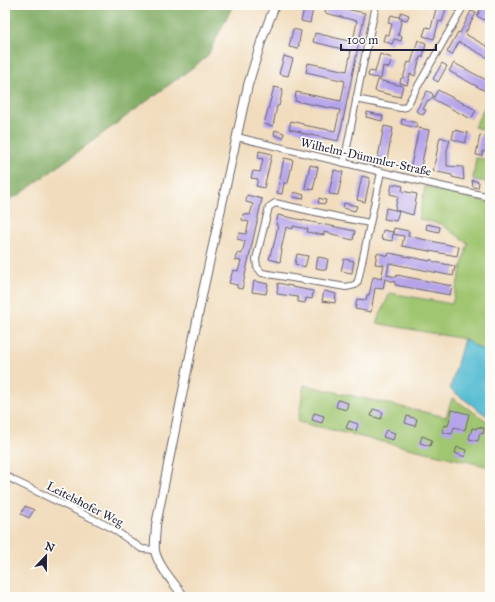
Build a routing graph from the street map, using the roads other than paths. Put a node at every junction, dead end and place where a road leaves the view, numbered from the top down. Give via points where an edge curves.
1 (275, 5) edge
2 (376, 5) edge
3 (464, 5) edge
4 (356, 99) junction
5 (236, 137) junction
6 (344, 163) junction
7 (381, 172) junction
8 (490, 197) edge
9 (370, 223) junction
10 (5, 475) edge
11 (155, 550) junction
12 (184, 597) edge

1 - 5 main road via 256,56
2 - 4 street
3 - 4 street via 406,107
4 - 6 street
5 - 6 street, Wilhelm-Dümmler-Straße
5 - 11 main road via 156,525
6 - 7 street, Wilhelm-Dümmler-Straße
7 - 8 street, Wilhelm-Dümmler-Straße
7 - 9 street
9 - 9 street via 355,285 346,287 262,273 257,267 256,259 269,207 275,203
10 - 11 street, Leitelshofer Weg via 110,527 142,549
11 - 12 main road via 164,569

